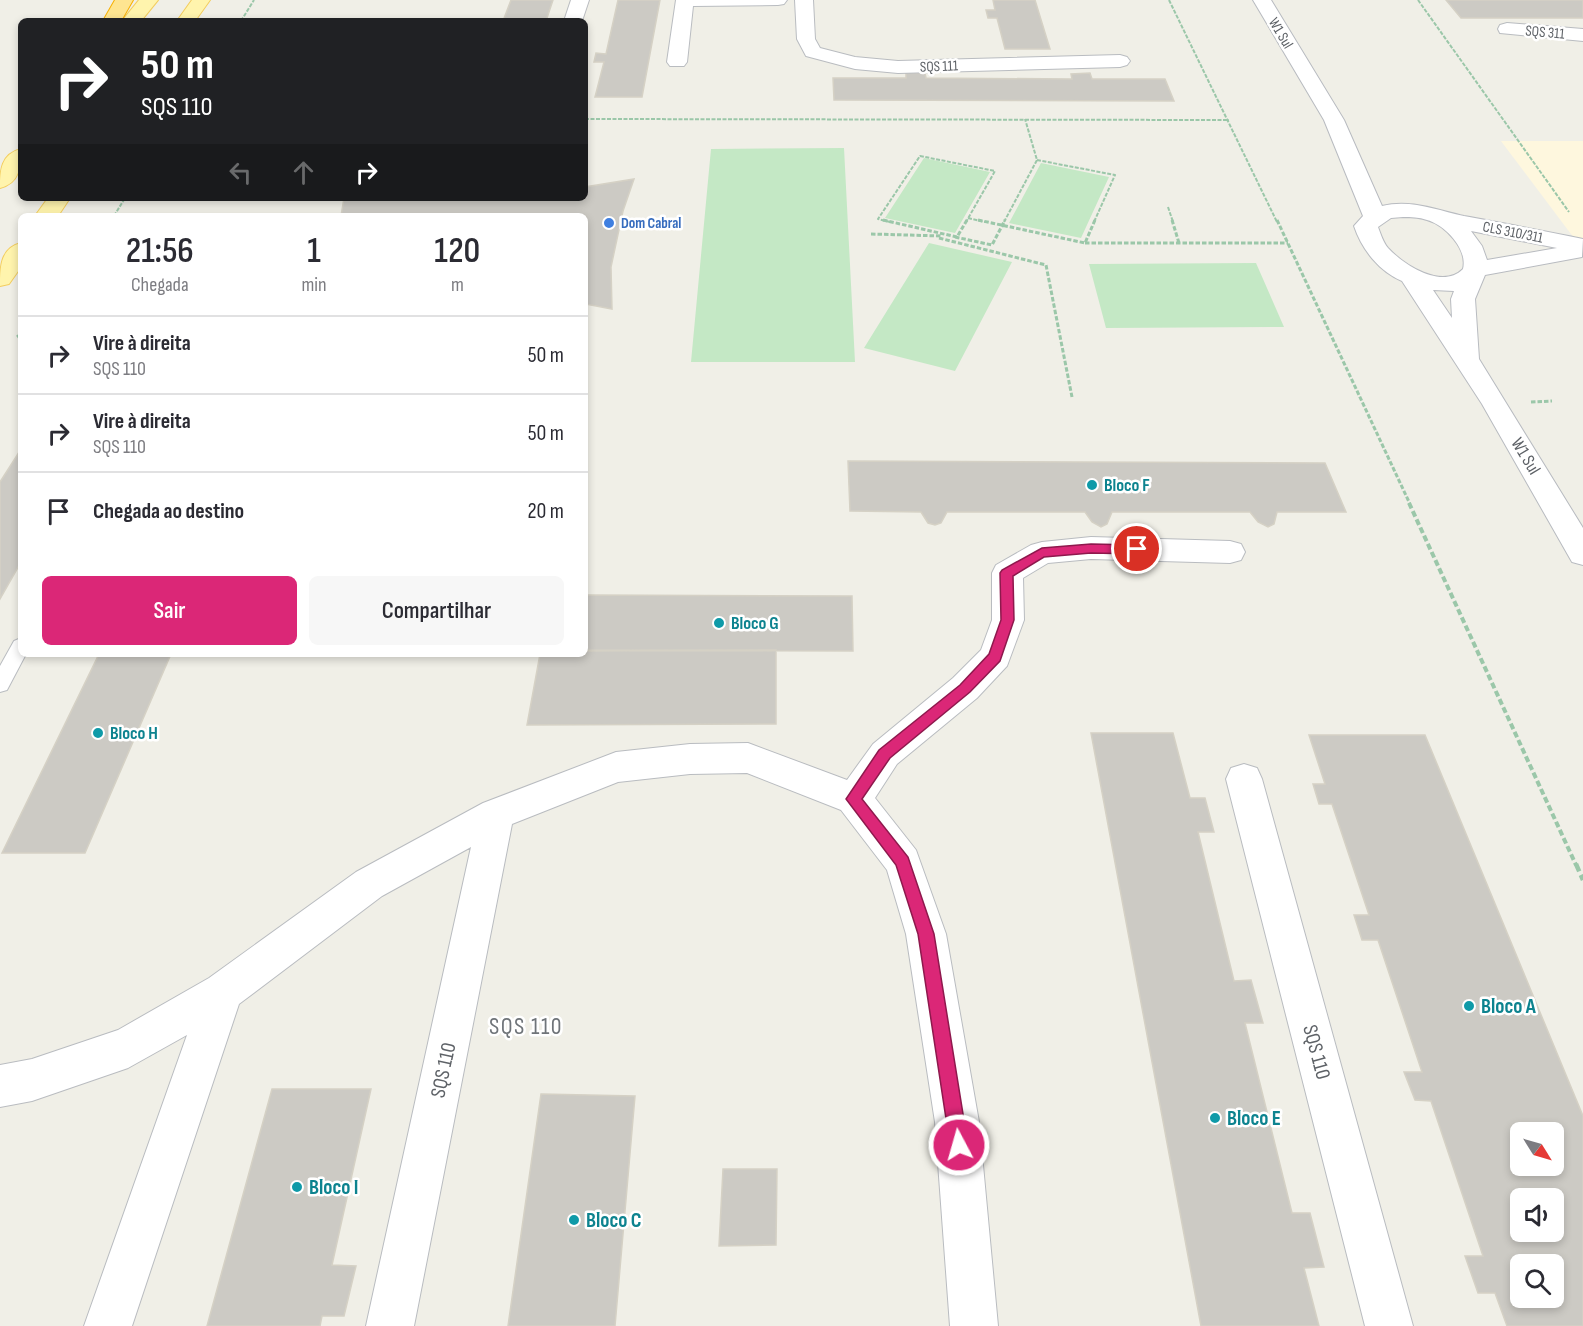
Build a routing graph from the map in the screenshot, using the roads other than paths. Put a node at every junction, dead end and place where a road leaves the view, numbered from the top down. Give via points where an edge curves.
1 (124, 0) edge
2 (149, 0) edge
3 (201, 0) edge
4 (580, 0) edge
5 (778, 0) edge
6 (804, 0) edge
7 (1262, 0) edge
8 (685, 1) edge
9 (114, 18) edge
10 (134, 18) edge
11 (188, 18) edge
12 (574, 18) edge
13 (1507, 28) dead end
14 (1583, 35) edge
15 (1120, 61) dead end
16 (677, 62) dead end
17 (18, 159) edge
18 (1353, 161) junction
19 (0, 181) edge
20 (1431, 215) junction
21 (1375, 216) junction
22 (1583, 248) edge
23 (18, 254) edge
24 (1473, 273) junction
25 (1412, 277) junction
26 (0, 279) edge
27 (1467, 360) junction
28 (1230, 552) dead end
29 (1583, 554) edge
30 (18, 651) edge
31 (0, 684) edge
32 (1244, 779) dead end
33 (854, 799) junction
34 (496, 814) junction
35 (223, 992) junction
36 (0, 1086) edge
37 (108, 1326) edge
38 (390, 1326) edge
39 (974, 1326) edge
40 (1389, 1326) edge

1 - 9 highway
2 - 10 main road
3 - 11 main road
4 - 12 street
5 - 8 street
6 - 15 street, SQS 111 via 806,39 813,52 853,64 898,67
7 - 18 street, W1 Sul via 1334,120
8 - 16 street
13 - 14 street, SQS 311
17 - 19 main road
18 - 20 street, W1 Sul
18 - 21 street, W1 Sul
20 - 21 street, CLS 310/311 via 1387,212
20 - 22 street, CLS 310/311
20 - 24 street, W1 Sul via 1460,231 1475,258
21 - 25 street via 1366,226 1368,238 1377,252
22 - 24 street, CLS 310/311
23 - 26 main road
24 - 25 street, CLS 310/311 via 1457,283
24 - 27 street, W1 Sul via 1463,299
25 - 27 street, W1 Sul
27 - 29 street, W1 Sul
28 - 33 street via 1091,548 1042,553 1006,573 1008,620 995,657 965,688 885,754
30 - 31 lane
32 - 40 street, SQS 110
33 - 34 street via 748,758 690,759 615,766
33 - 39 street via 903,861 926,934 957,1122
34 - 35 street via 369,884
34 - 38 street, SQS 110
35 - 36 street via 128,1047 32,1080
35 - 37 street

